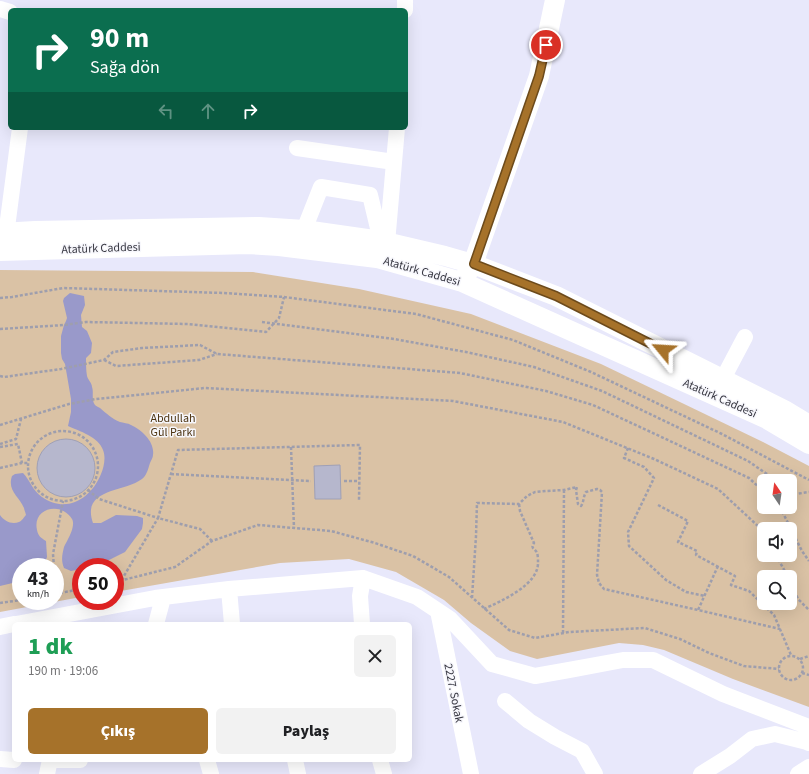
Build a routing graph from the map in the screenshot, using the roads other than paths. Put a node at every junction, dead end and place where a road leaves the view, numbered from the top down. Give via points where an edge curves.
1 (555, 0) edge
2 (20, 130) edge
3 (396, 130) edge
4 (297, 148) dead end
5 (394, 162) junction
6 (304, 230) junction
7 (2, 242) edge
8 (384, 242) junction
9 (474, 264) junction
10 (462, 282) junction
11 (745, 337) dead end
12 (719, 388) junction
13 (809, 425) edge
14 (809, 444) edge
15 (363, 578) junction
16 (229, 589) junction
17 (163, 598) junction
18 (438, 611) junction
19 (26, 622) edge
20 (157, 622) edge
21 (232, 622) edge
22 (362, 622) edge
23 (12, 625) edge
24 (0, 627) edge
25 (505, 701) dead end
26 (809, 728) edge
27 (809, 743) edge
28 (0, 759) edge
29 (12, 760) edge
30 (50, 762) edge
31 (208, 762) edge
32 (295, 762) edge
33 (381, 762) edge
34 (809, 767) edge
35 (47, 774) edge
36 (211, 774) edge
37 (298, 774) edge
38 (384, 774) edge
39 (471, 774) edge
40 (595, 774) edge
41 (701, 774) edge
42 (798, 774) edge

1 - 9 main road via 539,76
2 - 7 street
3 - 5 street
4 - 5 street
5 - 8 street
6 - 7 main road via 259,227 35,231
6 - 8 main road
6 - 8 street via 320,187 370,195
7 - 10 main road, Atatürk Caddesi via 278,246 377,258
8 - 9 main road
9 - 10 main road
9 - 12 main road via 556,296
10 - 12 main road, Atatürk Caddesi
11 - 12 street
12 - 13 main road via 786,411
12 - 14 main road, Atatürk Caddesi
15 - 16 street
15 - 18 street via 417,597
15 - 22 street via 360,596
16 - 17 street
16 - 21 street
17 - 19 street
17 - 20 street
18 - 26 street via 450,619 492,664 535,676 623,660 653,660 723,694
18 - 39 street, 2227. Sokak
23 - 24 street
25 - 40 street via 529,721 582,751
27 - 41 street via 774,734 752,739
28 - 29 street
30 - 35 street
31 - 36 street
32 - 37 street
33 - 38 street
34 - 42 street

